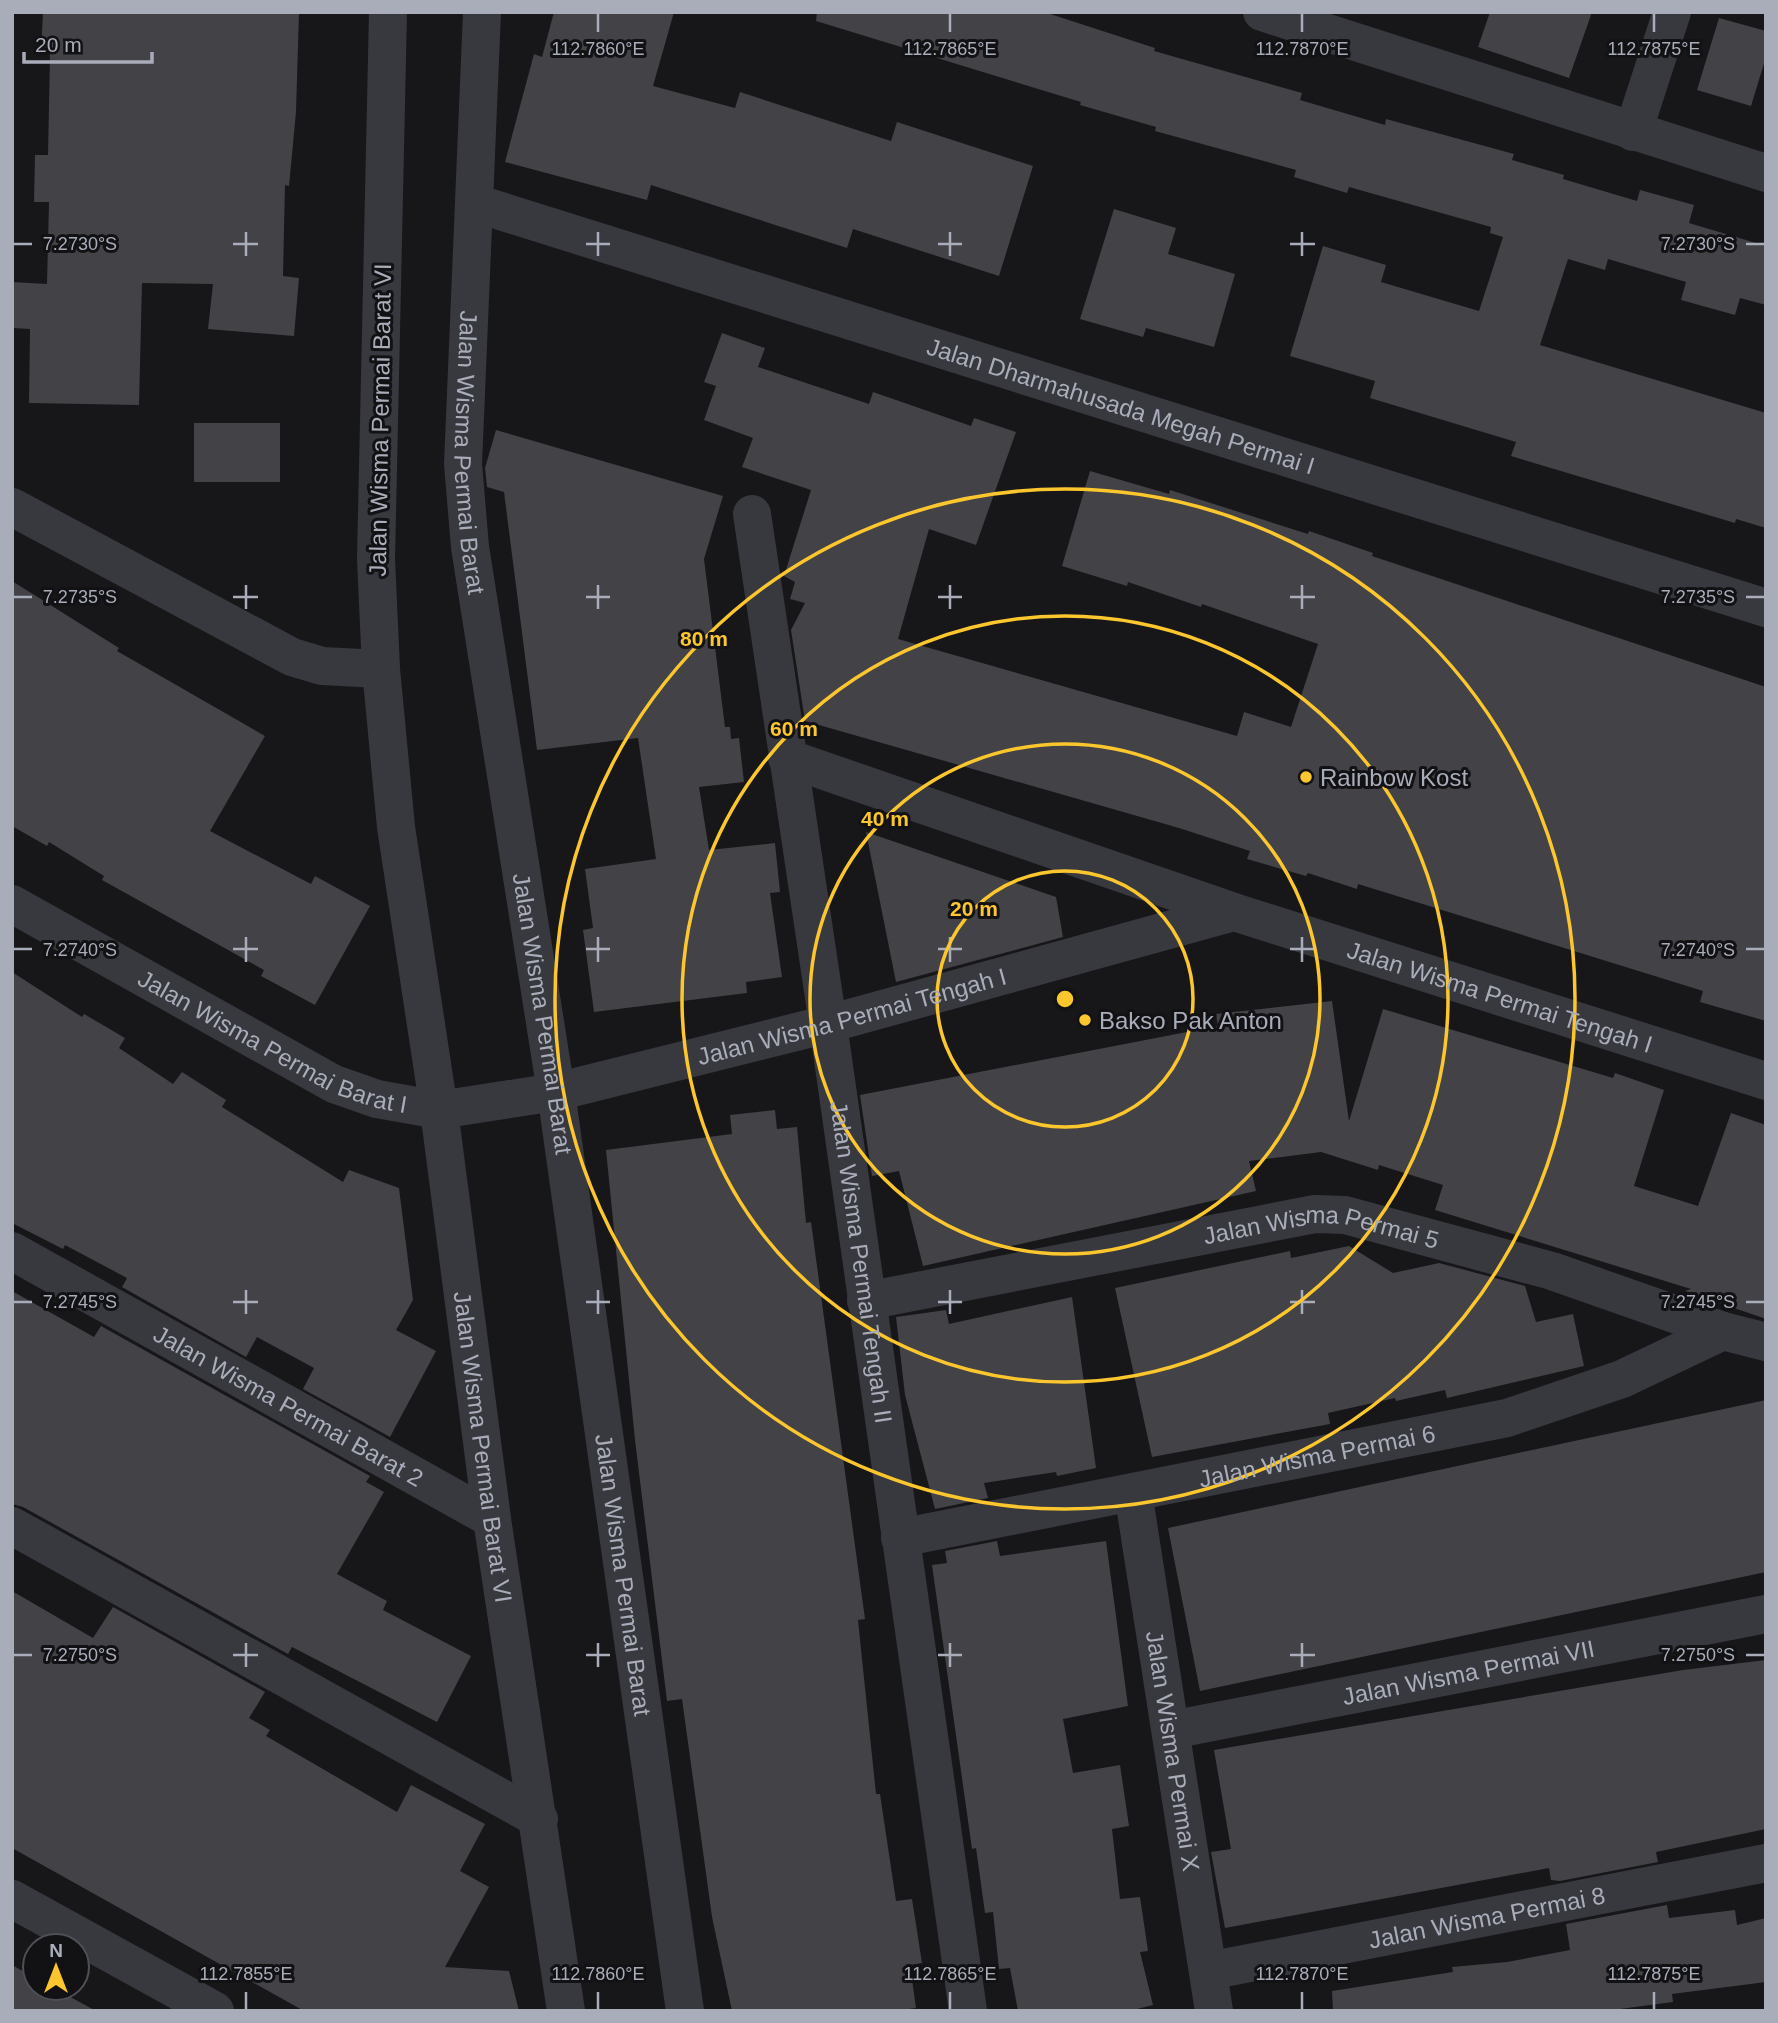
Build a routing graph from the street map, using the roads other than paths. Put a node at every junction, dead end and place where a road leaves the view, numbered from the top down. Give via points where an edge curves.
1 (388, 12) edge
2 (482, 12) edge
3 (1262, 12) edge
4 (1672, 12) edge
5 (1633, 132) junction
6 (1766, 173) edge
7 (475, 203) junction
8 (12, 507) edge
9 (752, 514) dead end
10 (1766, 608) edge
11 (381, 669) junction
12 (787, 758) junction
13 (12, 904) edge
14 (1234, 912) junction
15 (828, 1024) junction
16 (1766, 1081) edge
17 (546, 1093) junction
18 (453, 1108) junction
19 (12, 1251) edge
20 (866, 1301) junction
21 (1723, 1331) junction
22 (1766, 1342) edge
23 (1133, 1492) junction
24 (492, 1520) junction
25 (12, 1526) edge
26 (900, 1538) junction
27 (1766, 1614) edge
28 (1171, 1730) junction
29 (539, 1819) junction
30 (1766, 1863) edge
31 (12, 1899) edge
32 (1208, 1971) junction
33 (215, 2011) edge
34 (566, 2011) edge
35 (685, 2011) edge
36 (968, 2011) edge
37 (1214, 2011) edge

1 - 11 street, Jalan Wisma Permai Barat VI via 376,559
2 - 7 street, Jalan Wisma Permai Barat
3 - 5 street
4 - 5 street
5 - 6 street
7 - 10 street, Jalan Dharmahusada Megah Permai I
7 - 17 street, Jalan Wisma Permai Barat via 463,464 470,547
8 - 11 street via 292,657 322,666
9 - 12 street, Jalan Wisma Permai Tengah II
11 - 18 street, Jalan Wisma Permai Barat VI via 404,883
12 - 14 street, Jalan Wisma Permai Tengah I
12 - 15 street, Jalan Wisma Permai Tengah II
13 - 18 street, Jalan Wisma Permai Barat I via 334,1084 377,1099
14 - 15 street, Jalan Wisma Permai Tengah I
14 - 16 street, Jalan Wisma Permai Tengah I
15 - 17 street, Jalan Wisma Permai Tengah I
15 - 20 street, Jalan Wisma Permai Tengah II
17 - 18 street, Jalan Wisma Permai Tengah I
17 - 35 street, Jalan Wisma Permai Barat
18 - 24 street, Jalan Wisma Permai Barat VI
19 - 24 street, Jalan Wisma Permai Barat 2
20 - 21 street, Jalan Wisma Permai 5 via 1315,1214 1345,1215 1552,1271
20 - 26 street, Jalan Wisma Permai Tengah II
21 - 22 street, Jalan Wisma Permai 5
21 - 23 street, Jalan Wisma Permai 6 via 1622,1379 1507,1418
23 - 26 street, Jalan Wisma Permai 6
23 - 28 street, Jalan Wisma Permai X
24 - 29 street, Jalan Wisma Permai Barat VI
25 - 29 street
26 - 36 street, Jalan Wisma Permai Tengah II
27 - 28 street, Jalan Wisma Permai VII
28 - 32 street, Jalan Wisma Permai X
29 - 34 street, Jalan Wisma Permai Barat VI
30 - 32 street, Jalan Wisma Permai 8
31 - 33 street
32 - 37 street, Jalan Wisma Permai X

